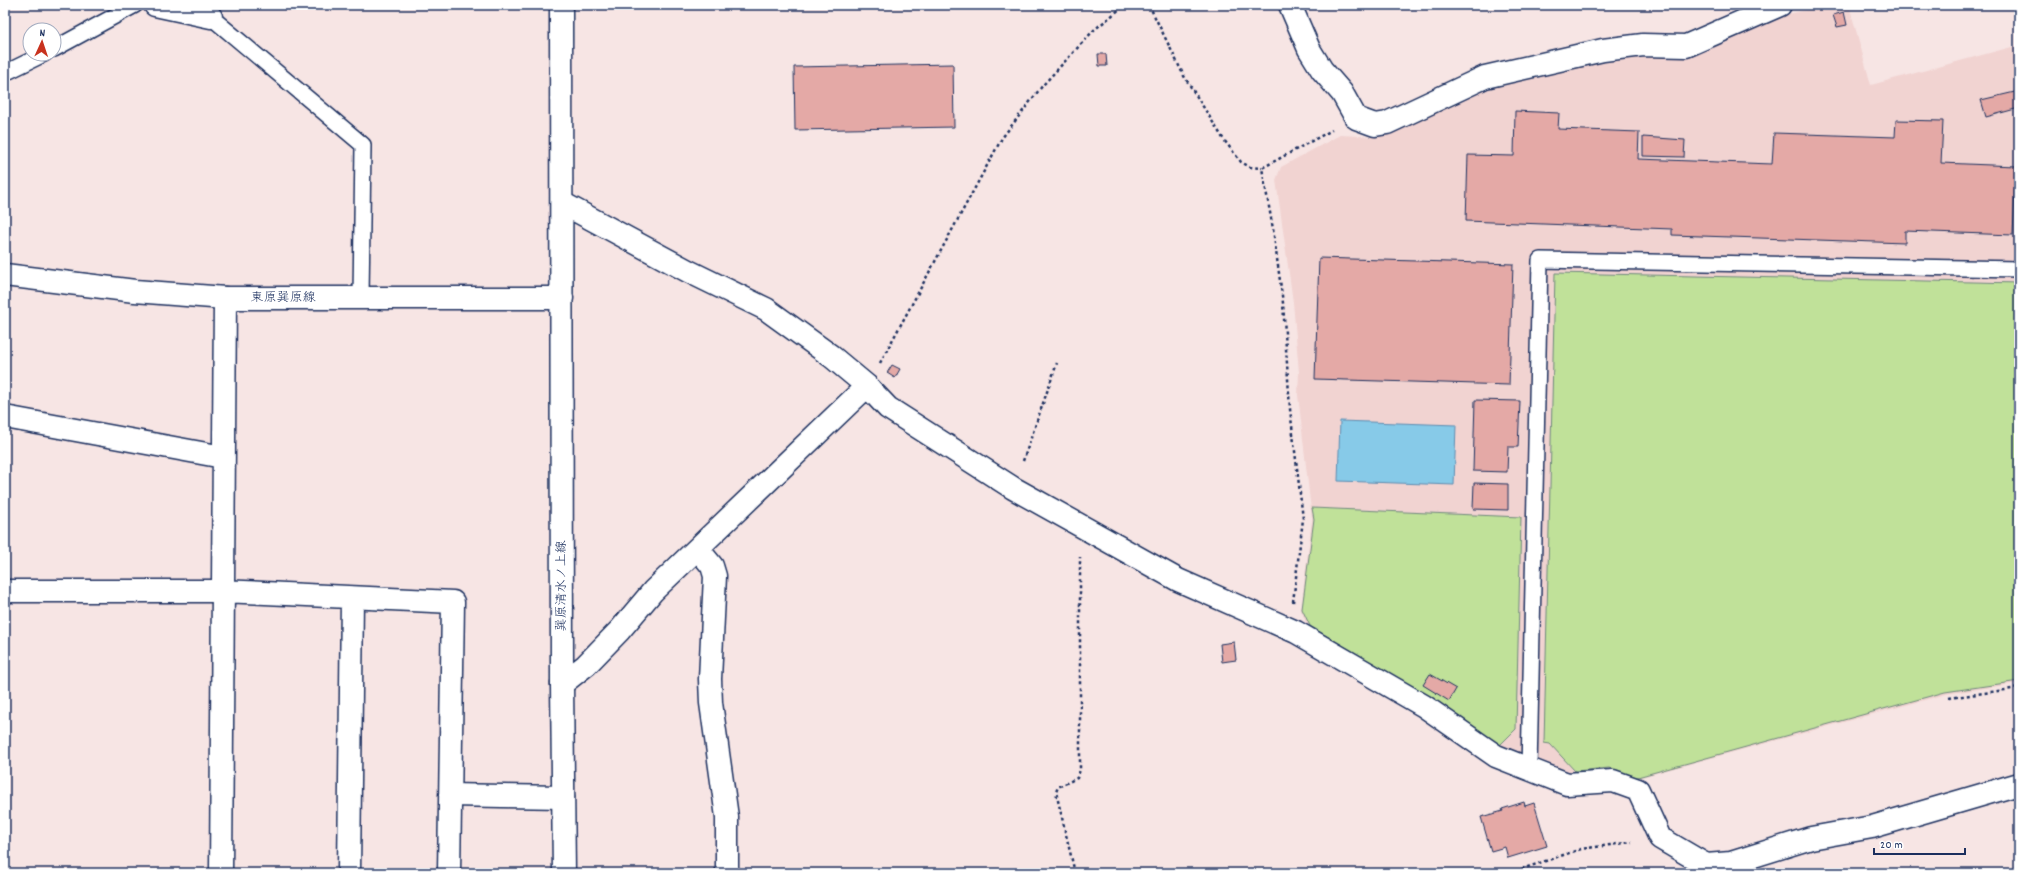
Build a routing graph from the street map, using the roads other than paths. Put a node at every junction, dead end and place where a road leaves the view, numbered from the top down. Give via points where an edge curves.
1 (135, 5) edge
2 (155, 5) edge
3 (562, 5) edge
4 (1290, 5) edge
5 (1780, 5) edge
6 (211, 17) joint
7 (62, 45) edge
8 (28, 62) edge
9 (5, 73) edge
10 (562, 203) junction
11 (2019, 269) edge
12 (5, 275) edge
13 (225, 298) junction
14 (361, 298) junction
15 (562, 298) junction
16 (867, 386) junction
17 (5, 417) edge
18 (223, 457) junction
19 (698, 549) junction
20 (5, 591) edge
21 (222, 591) junction
22 (352, 598) junction
23 (562, 684) junction
24 (1529, 770) junction
25 (2019, 784) edge
26 (450, 795) junction
27 (563, 797) junction
28 (1711, 869) edge
29 (221, 873) edge
30 (349, 873) edge
31 (449, 873) edge
32 (564, 873) edge
33 (727, 873) edge

1 - 7 lane
2 - 6 street
3 - 10 street, 巽原清水ノ上線
4 - 5 street via 1318,65 1342,93 1356,118 1375,125 1387,124 1485,77 1604,50 1643,45 1686,46
6 - 14 lane via 363,145
8 - 9 lane
10 - 15 street, 巽原清水ノ上線
10 - 16 street via 688,271 766,309 831,356
11 - 24 lane via 1540,260
12 - 13 street, 東原巽原線 via 135,291
13 - 14 street, 東原巽原線
13 - 18 street
14 - 15 street, 東原巽原線
15 - 23 street, 巽原清水ノ上線
16 - 19 street
16 - 24 street via 888,408 1013,488 1178,580 1296,632 1424,706 1496,756
17 - 18 street
18 - 21 street
19 - 23 street via 653,591 586,665
19 - 33 street via 712,566 715,576 710,679 727,817
20 - 21 street
21 - 22 street
21 - 29 street
22 - 26 street via 453,602
22 - 30 street
23 - 27 street, 巽原清水ノ上線
24 - 28 street via 1568,784 1613,781 1638,790 1660,838
25 - 28 street via 1872,827 1811,838
26 - 27 street
26 - 31 street
27 - 32 street, 巽原清水ノ上線

